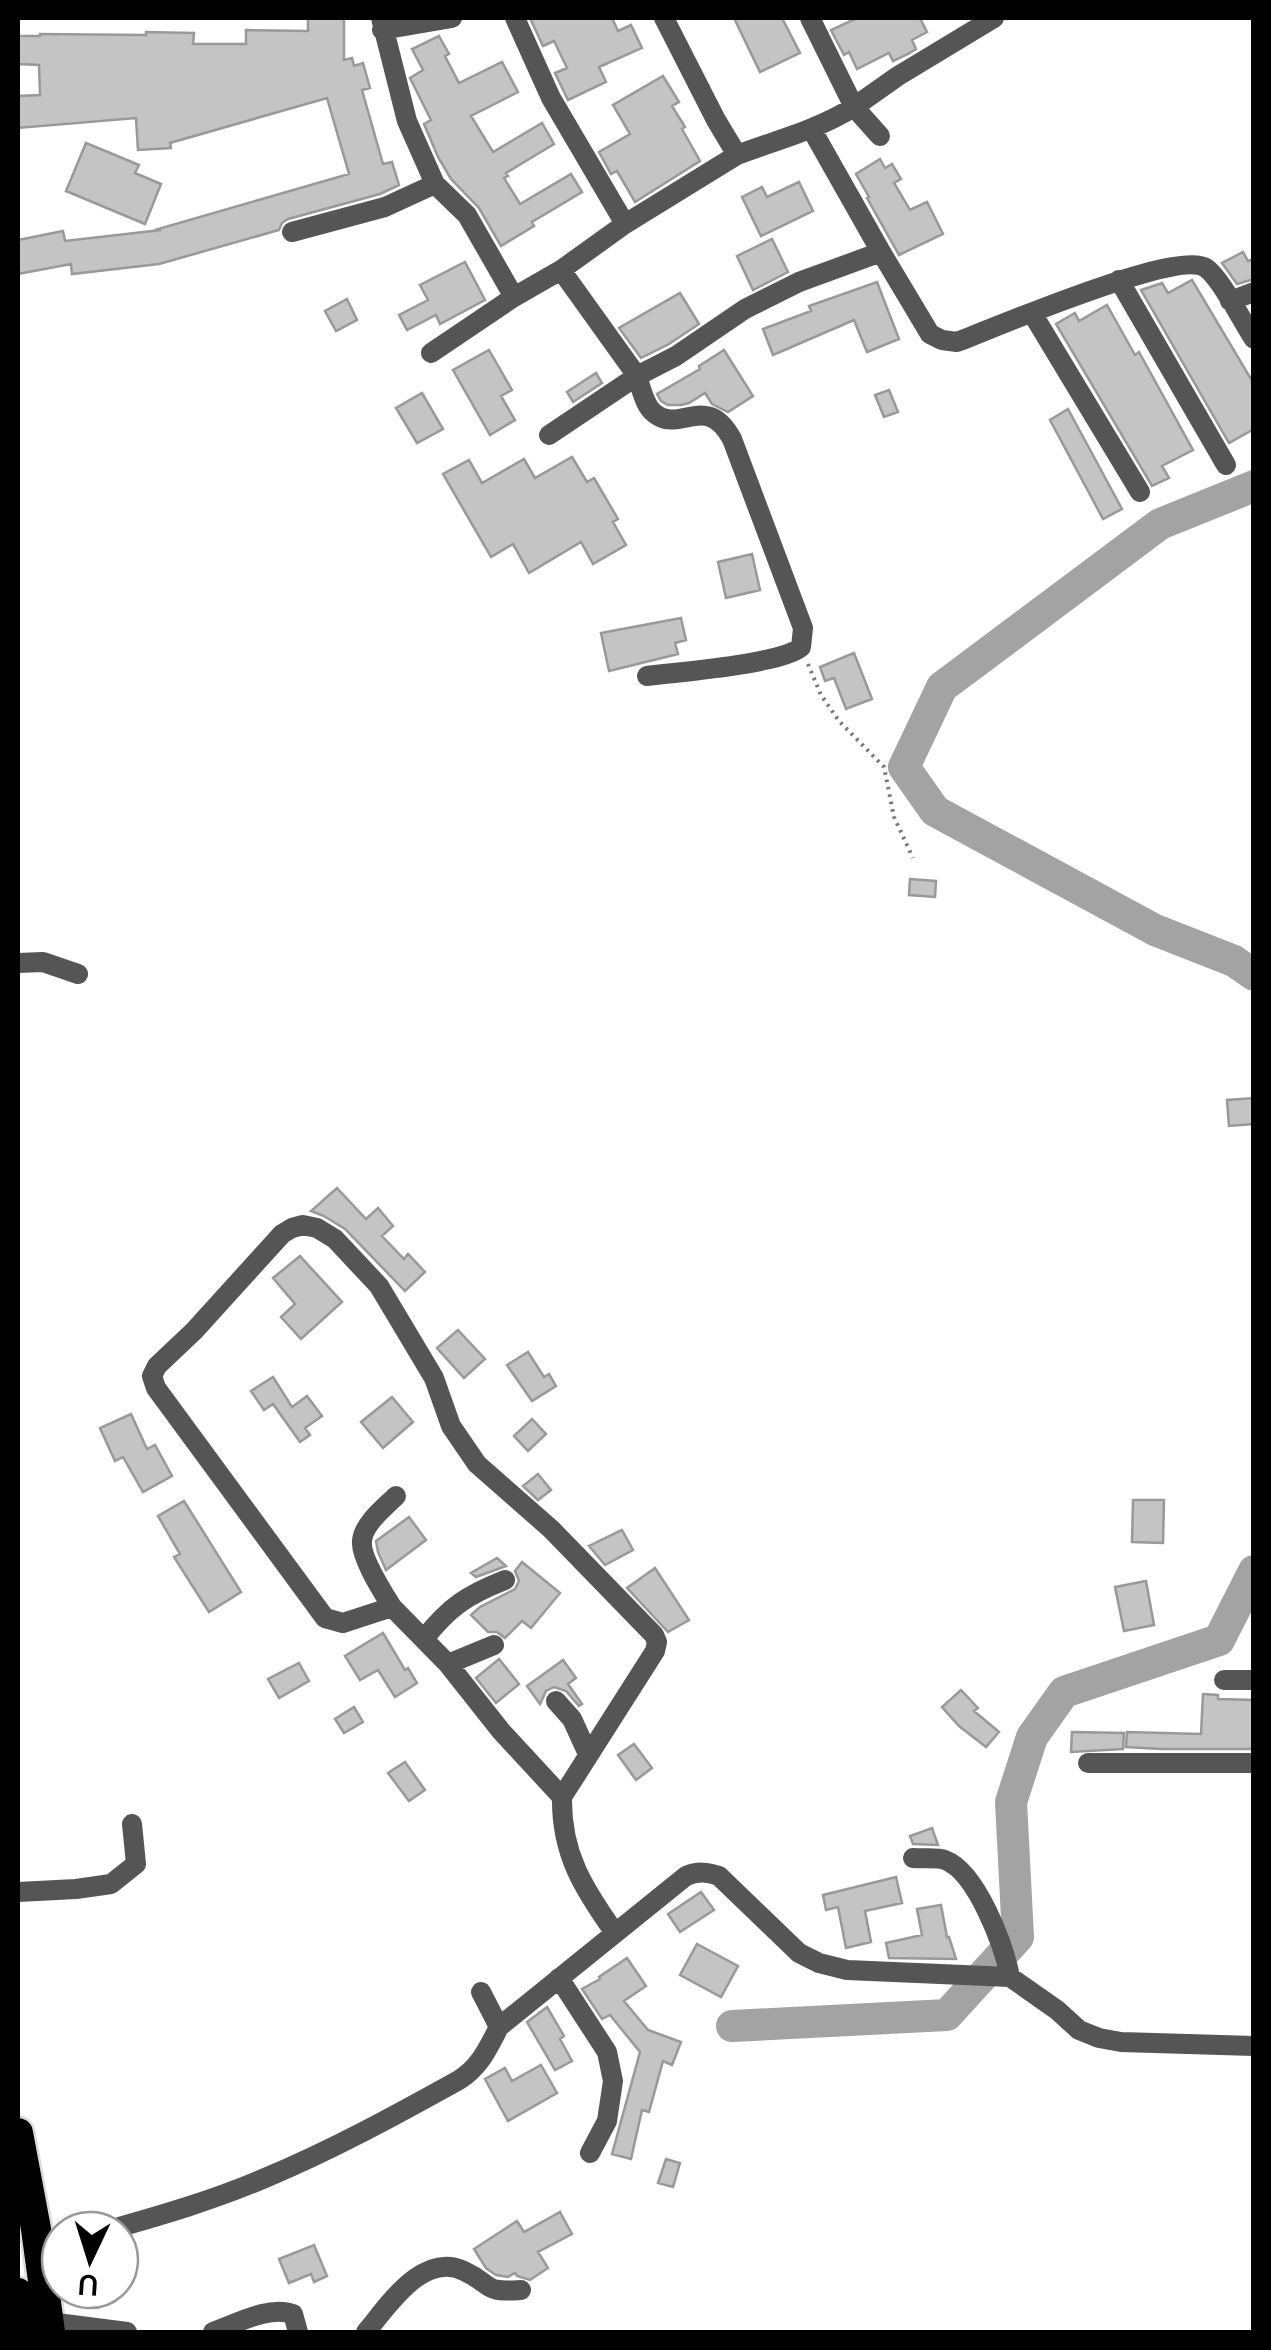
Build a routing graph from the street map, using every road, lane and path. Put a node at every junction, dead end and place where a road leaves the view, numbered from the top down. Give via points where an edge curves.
1 (452, 18) edge
2 (515, 18) edge
3 (664, 18) edge
4 (810, 18) edge
5 (994, 18) edge
6 (381, 24) edge
7 (854, 107) junction
8 (812, 130) junction
9 (880, 136) dead end
10 (737, 155) junction
11 (435, 184) junction
12 (626, 224) junction
13 (292, 232) dead end
14 (881, 252) junction
15 (560, 270) junction
16 (1119, 280) junction
17 (1254, 292) edge
18 (514, 297) junction
19 (1230, 302) junction
20 (1032, 313) junction
21 (1254, 339) edge
22 (431, 353) dead end
23 (637, 376) junction
24 (549, 435) dead end
25 (1226, 464) dead end
26 (1140, 492) dead end
27 (802, 647) junction
28 (647, 676) dead end
29 (913, 858) dead end
30 (18, 963) edge
31 (78, 974) dead end
32 (396, 1496) dead end
33 (505, 1580) dead end
34 (392, 1608) junction
35 (424, 1639) junction
36 (494, 1644) dead end
37 (448, 1664) junction
38 (1224, 1680) dead end
39 (1254, 1680) edge
40 (556, 1702) dead end
41 (588, 1754) junction
42 (1088, 1763) dead end
43 (1254, 1763) edge
44 (562, 1797) junction
45 (132, 1824) dead end
46 (913, 1858) dead end
47 (18, 1892) edge
48 (615, 1933) junction
49 (1003, 1971) junction
50 (560, 1978) junction
51 (482, 1992) dead end
52 (499, 2028) junction
53 (1254, 2046) edge
54 (18, 2133) edge
55 (590, 2153) dead end
56 (40, 2211) edge
57 (140, 2221) edge
58 (520, 2290) dead end
59 (18, 2293) edge
60 (40, 2329) edge
61 (127, 2332) edge
62 (213, 2332) edge
63 (298, 2332) edge
64 (366, 2332) edge

1 - 6 street
2 - 12 street via 551,98
3 - 10 street
4 - 7 street
5 - 7 street
6 - 11 street via 406,122
7 - 8 street
7 - 9 street
8 - 10 street
8 - 14 street
10 - 12 street
11 - 13 street via 385,207
11 - 18 street via 467,216
12 - 15 street
14 - 20 street via 930,334 942,340 957,342
14 - 23 street via 799,282
15 - 18 street
15 - 23 street
16 - 19 street via 1193,264 1206,268
16 - 20 street
16 - 25 street
17 - 19 street
18 - 22 street
19 - 21 street
20 - 26 street
23 - 24 street
23 - 27 street via 655,415 709,416 726,428 803,628
27 - 28 street via 773,659
27 - 29 path via 821,695 884,767 894,817
30 - 31 street via 43,962
32 - 34 street via 362,1540
33 - 35 street via 470,1594
34 - 35 street
34 - 41 street via 343,1623 325,1618 153,1382 158,1366 282,1234 303,1225 336,1240 379,1286 477,1464 551,1528 654,1634 655,1651
35 - 37 street
36 - 37 street
37 - 44 street
38 - 39 street
40 - 41 street
41 - 44 street
42 - 43 street
44 - 48 street via 565,1842
45 - 47 street via 136,1864 111,1884
46 - 49 street via 946,1860 968,1878 992,1919
48 - 49 street via 686,1876 708,1872 819,1963 846,1970
48 - 50 street
49 - 53 street via 1099,2038
50 - 52 street
50 - 55 street via 606,2052 613,2081 606,2121
51 - 52 street
52 - 57 street via 471,2073 371,2128 266,2178
54 - 56 highway
58 - 64 street via 498,2292 444,2266 412,2281
59 - 60 highway
60 - 61 street
62 - 63 street via 282,2311 293,2314

